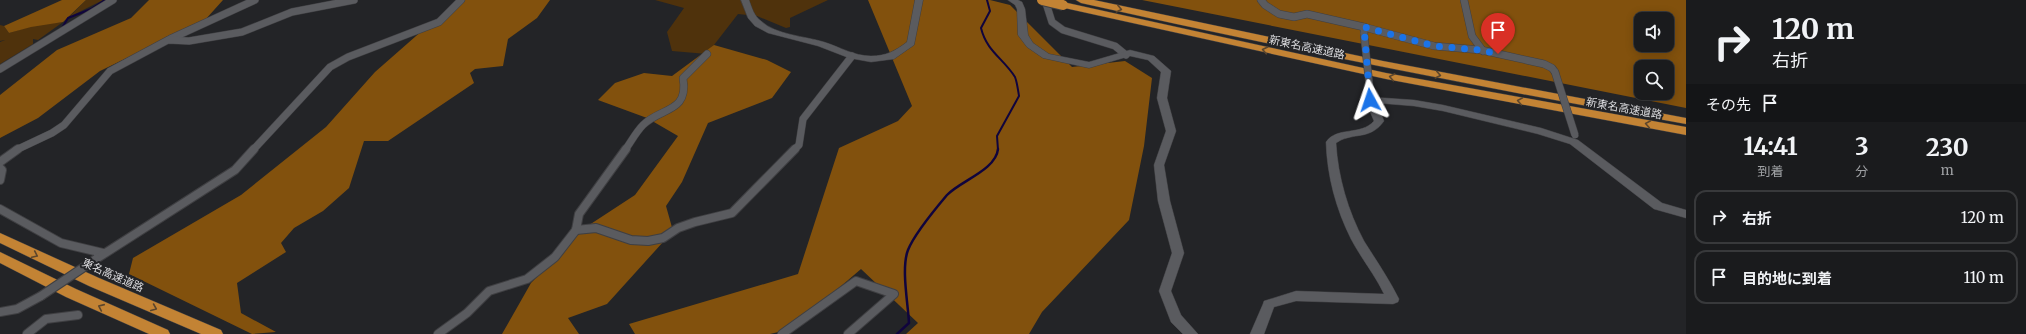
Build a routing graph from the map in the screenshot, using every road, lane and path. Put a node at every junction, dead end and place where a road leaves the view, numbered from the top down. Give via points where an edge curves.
1 (113, 0) edge
2 (256, 0) edge
3 (354, 0) edge
4 (461, 0) edge
5 (745, 0) edge
6 (919, 0) edge
7 (1012, 0) edge
8 (1043, 0) edge
9 (1081, 0) edge
10 (1261, 0) edge
11 (1464, 0) edge
12 (1364, 31) junction
13 (168, 40) junction
14 (1483, 51) junction
15 (707, 54) dead end
16 (1126, 55) junction
17 (852, 56) junction
18 (0, 70) edge
19 (1370, 95) junction
20 (1686, 121) edge
21 (1686, 131) edge
22 (1575, 139) junction
23 (0, 162) edge
24 (0, 168) edge
25 (0, 180) edge
26 (0, 209) edge
27 (1686, 214) edge
28 (576, 230) junction
29 (0, 238) edge
30 (100, 256) junction
31 (0, 257) edge
32 (0, 312) edge
33 (78, 315) dead end
34 (27, 334) edge
35 (163, 334) edge
36 (216, 334) edge
37 (438, 334) edge
38 (782, 334) edge
39 (848, 334) edge
40 (1191, 334) edge
41 (1258, 334) edge

1 - 18 street
2 - 13 street
3 - 13 street via 292,12 242,32 189,41
4 - 30 street via 439,22 348,57 330,67 235,170
5 - 17 street via 751,16 758,24
6 - 17 street via 911,43 894,56 871,59
7 - 16 street via 1019,4 1023,14 1023,35 1030,45 1046,56 1089,65
8 - 16 street via 1052,22 1063,30 1115,46
21 -> 8 highway, 新東名高速道路, bridge via 1386,76
9 -> 20 highway, 新東名高速道路 via 1500,88
10 - 12 street via 1279,14 1294,17 1307,14
11 - 14 street via 1472,36
12 - 14 street via 1434,46
12 - 19 street, bridge
13 - 23 street via 110,71 64,125 12,152
14 - 22 street, bridge via 1552,68
15 - 28 street via 683,78 683,98 668,111 644,124 578,214
16 - 40 street via 1130,53 1150,58 1166,71 1162,98 1171,131 1160,165 1164,201 1178,253 1165,291 1176,318
17 - 28 street via 803,119 800,145 732,213 695,222 678,228 663,238 648,241 631,240 596,228
19 - 22 street via 1443,108
19 - 41 street via 1379,121 1374,128 1366,132 1337,136 1331,142 1331,153 1341,200 1354,231 1393,299 1296,296 1270,304
22 - 27 street via 1658,206
24 - 25 street
26 - 30 street via 61,243
28 - 37 street via 555,257 527,279 489,292 467,313
29 -> 36 highway, 東名高速道路 via 94,282
30 - 32 street, bridge via 41,296 17,309
35 -> 31 highway via 71,293
33 - 34 street via 46,319
38 - 39 street via 856,281 894,294

